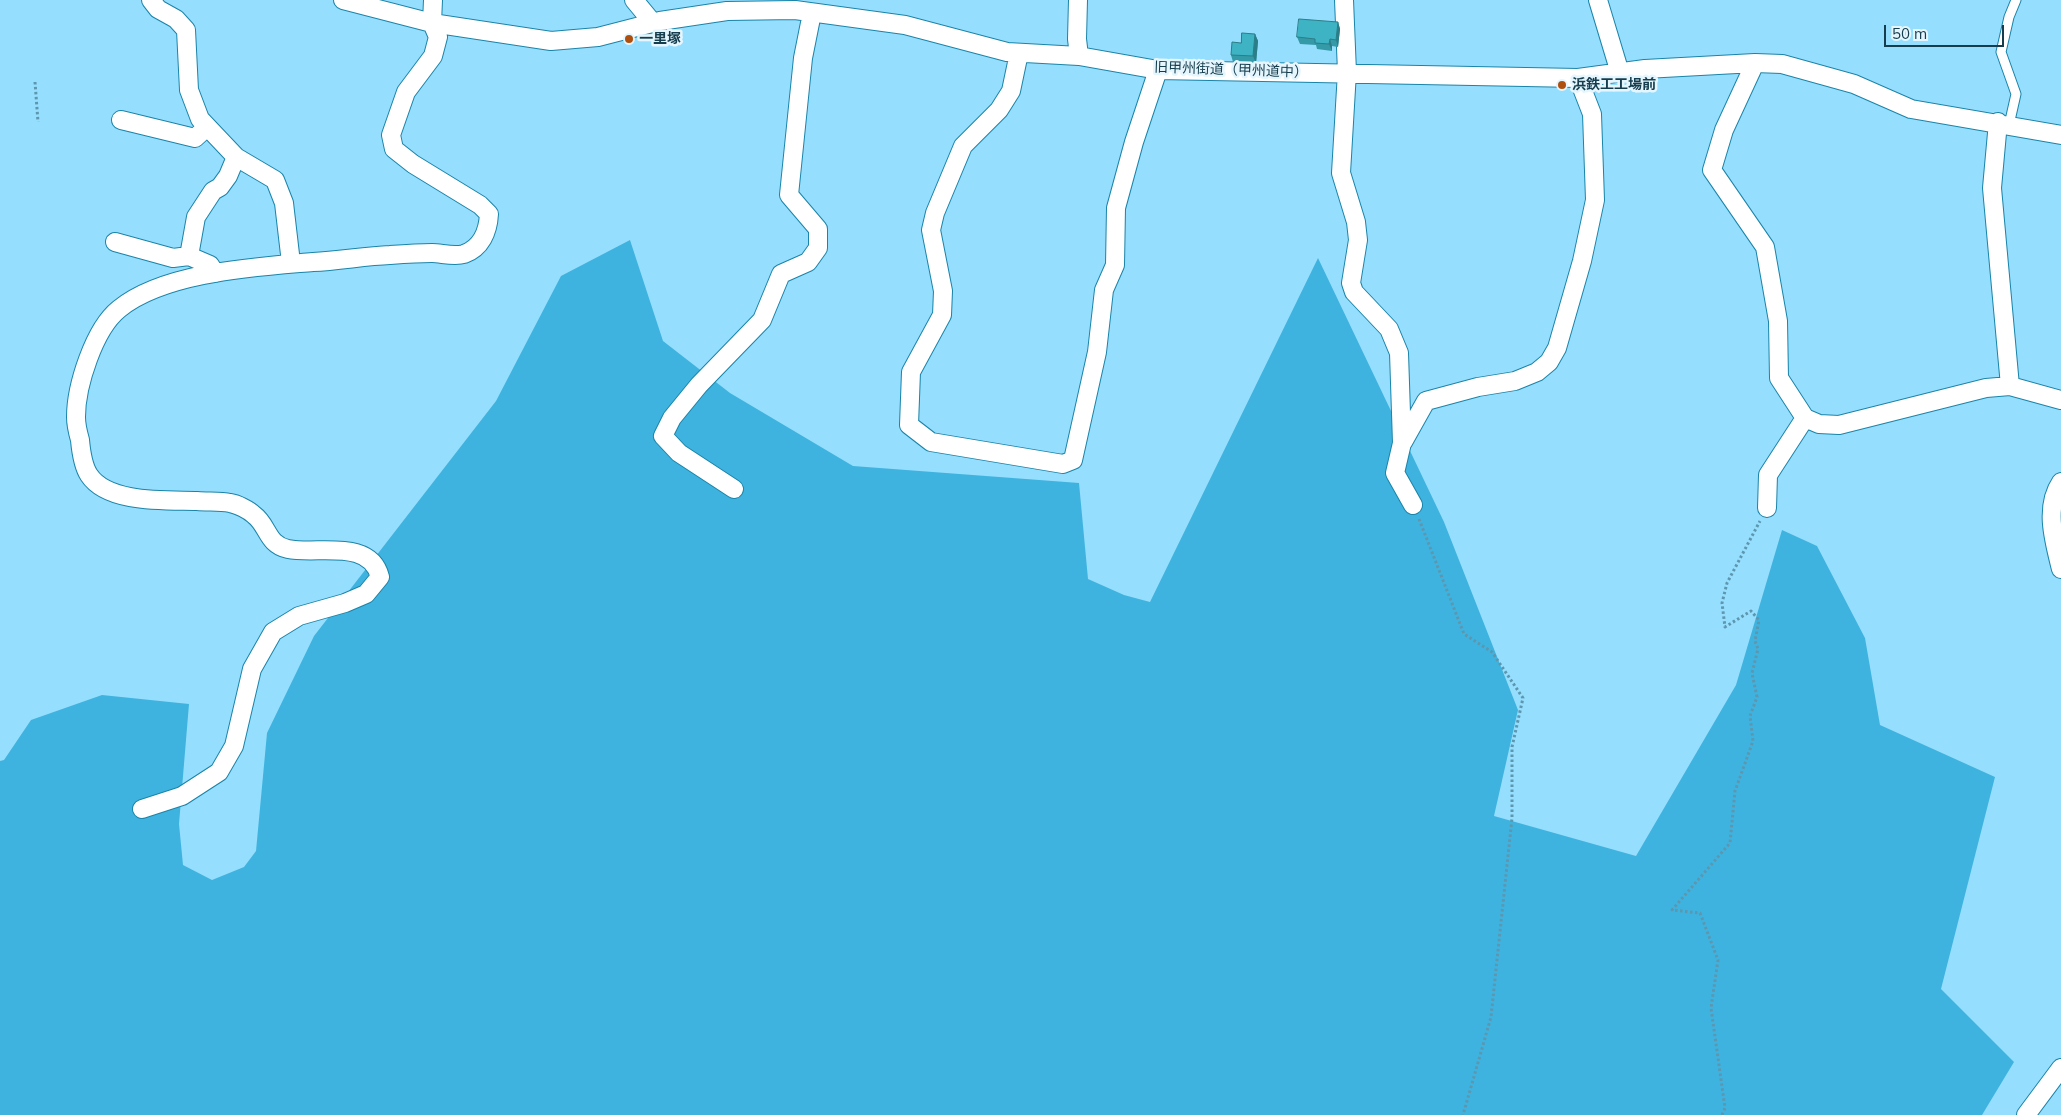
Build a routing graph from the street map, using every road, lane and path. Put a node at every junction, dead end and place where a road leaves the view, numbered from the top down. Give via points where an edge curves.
1 (151, 0) edge
2 (343, 0) edge
3 (433, 0) edge
4 (634, 0) edge
5 (1078, 0) edge
6 (1344, 0) edge
7 (1598, 0) edge
8 (2016, 0) edge
9 (801, 8) edge
10 (653, 22) junction
11 (432, 23) junction
12 (1019, 53) junction
13 (1080, 56) junction
14 (1755, 62) junction
15 (1158, 70) junction
16 (1347, 72) junction
17 (1620, 73) junction
18 (1578, 78) junction
19 (35, 82) dead end
20 (121, 120) dead end
21 (38, 122) dead end
22 (2004, 124) junction
23 (207, 126) junction
24 (2061, 135) edge
25 (236, 157) junction
26 (115, 242) dead end
27 (189, 256) junction
28 (290, 264) junction
29 (215, 273) junction
30 (2010, 386) junction
31 (2061, 400) edge
32 (1805, 418) junction
33 (1402, 442) junction
34 (2061, 482) edge
35 (734, 489) dead end
36 (1413, 505) joint
37 (1767, 508) joint
38 (2061, 569) edge
39 (142, 809) dead end
40 (2061, 1068) edge
41 (1464, 1115) edge
42 (1722, 1115) edge
43 (2026, 1115) edge

1 - 23 street via 186,30 189,90 193,106
2 - 11 street, 旧甲州街道（甲州道中）
3 - 11 street
4 - 10 street
5 - 13 street
6 - 16 street
7 - 17 street
8 - 22 lane via 2001,52 2016,94
9 - 10 street, 旧甲州街道（甲州道中） via 727,11
9 - 12 street, 旧甲州街道（甲州道中） via 905,26
9 - 35 street via 803,58 788,195 818,229 818,248 808,262 781,274 762,320 699,385 672,418 663,436 679,453
10 - 11 street, 旧甲州街道（甲州道中） via 598,37 551,40
11 - 28 street via 438,37 433,56 406,92 391,135 394,149 480,205 489,214 485,234 477,246 462,254 351,257
12 - 13 street, 旧甲州街道（甲州道中）
12 - 15 street via 1011,91 999,110 963,146 935,213 931,230 943,290 942,316 911,372 909,425 931,442 1063,464 1073,460 1097,352 1104,290 1115,265 1116,208
13 - 15 street, 旧甲州街道（甲州道中）
14 - 17 street, 旧甲州街道（甲州道中）
14 - 22 street, 旧甲州街道（甲州道中） via 1782,64 1854,84 1912,109
14 - 32 street via 1724,130 1712,170 1765,247 1778,321 1779,378
15 - 16 street, 旧甲州街道（甲州道中）
16 - 18 street, 旧甲州街道（甲州道中）
16 - 33 street via 1341,173 1358,240 1351,283 1354,292 1389,329 1399,353
17 - 18 street, 旧甲州街道（甲州道中）
18 - 33 street via 1592,114 1595,200 1557,348 1538,372 1515,381 1426,401
19 - 21 path
20 - 23 street via 195,138
22 - 24 street, 旧甲州街道（甲州道中）
22 - 30 street via 1992,188
23 - 25 street
25 - 27 street via 228,176 213,191 196,218
25 - 28 street via 275,180 284,203
26 - 27 street via 174,258
27 - 29 street via 210,265
28 - 29 street
29 - 39 street via 172,283 135,297 103,326 82,381 76,417 82,457 89,476 117,494 141,499 230,503 256,515 272,541 286,549 360,552 377,566 380,577 366,594 299,616 273,632 252,669 234,746 219,772 182,796
30 - 31 street
30 - 32 street via 1960,393 1839,425 1819,424
32 - 37 street via 1768,475
33 - 36 street via 1395,473
34 - 38 street via 2052,508 2054,540
36 - 41 path via 1464,634 1492,652 1523,698 1512,747 1512,818 1490,1017
37 - 42 path via 1727,583 1722,603 1725,627 1751,611 1758,620 1754,641 1758,649 1752,673 1757,697 1750,716 1753,741 1735,791 1730,843 1672,910 1700,913 1718,960 1711,1008 1726,1108
40 - 43 street

